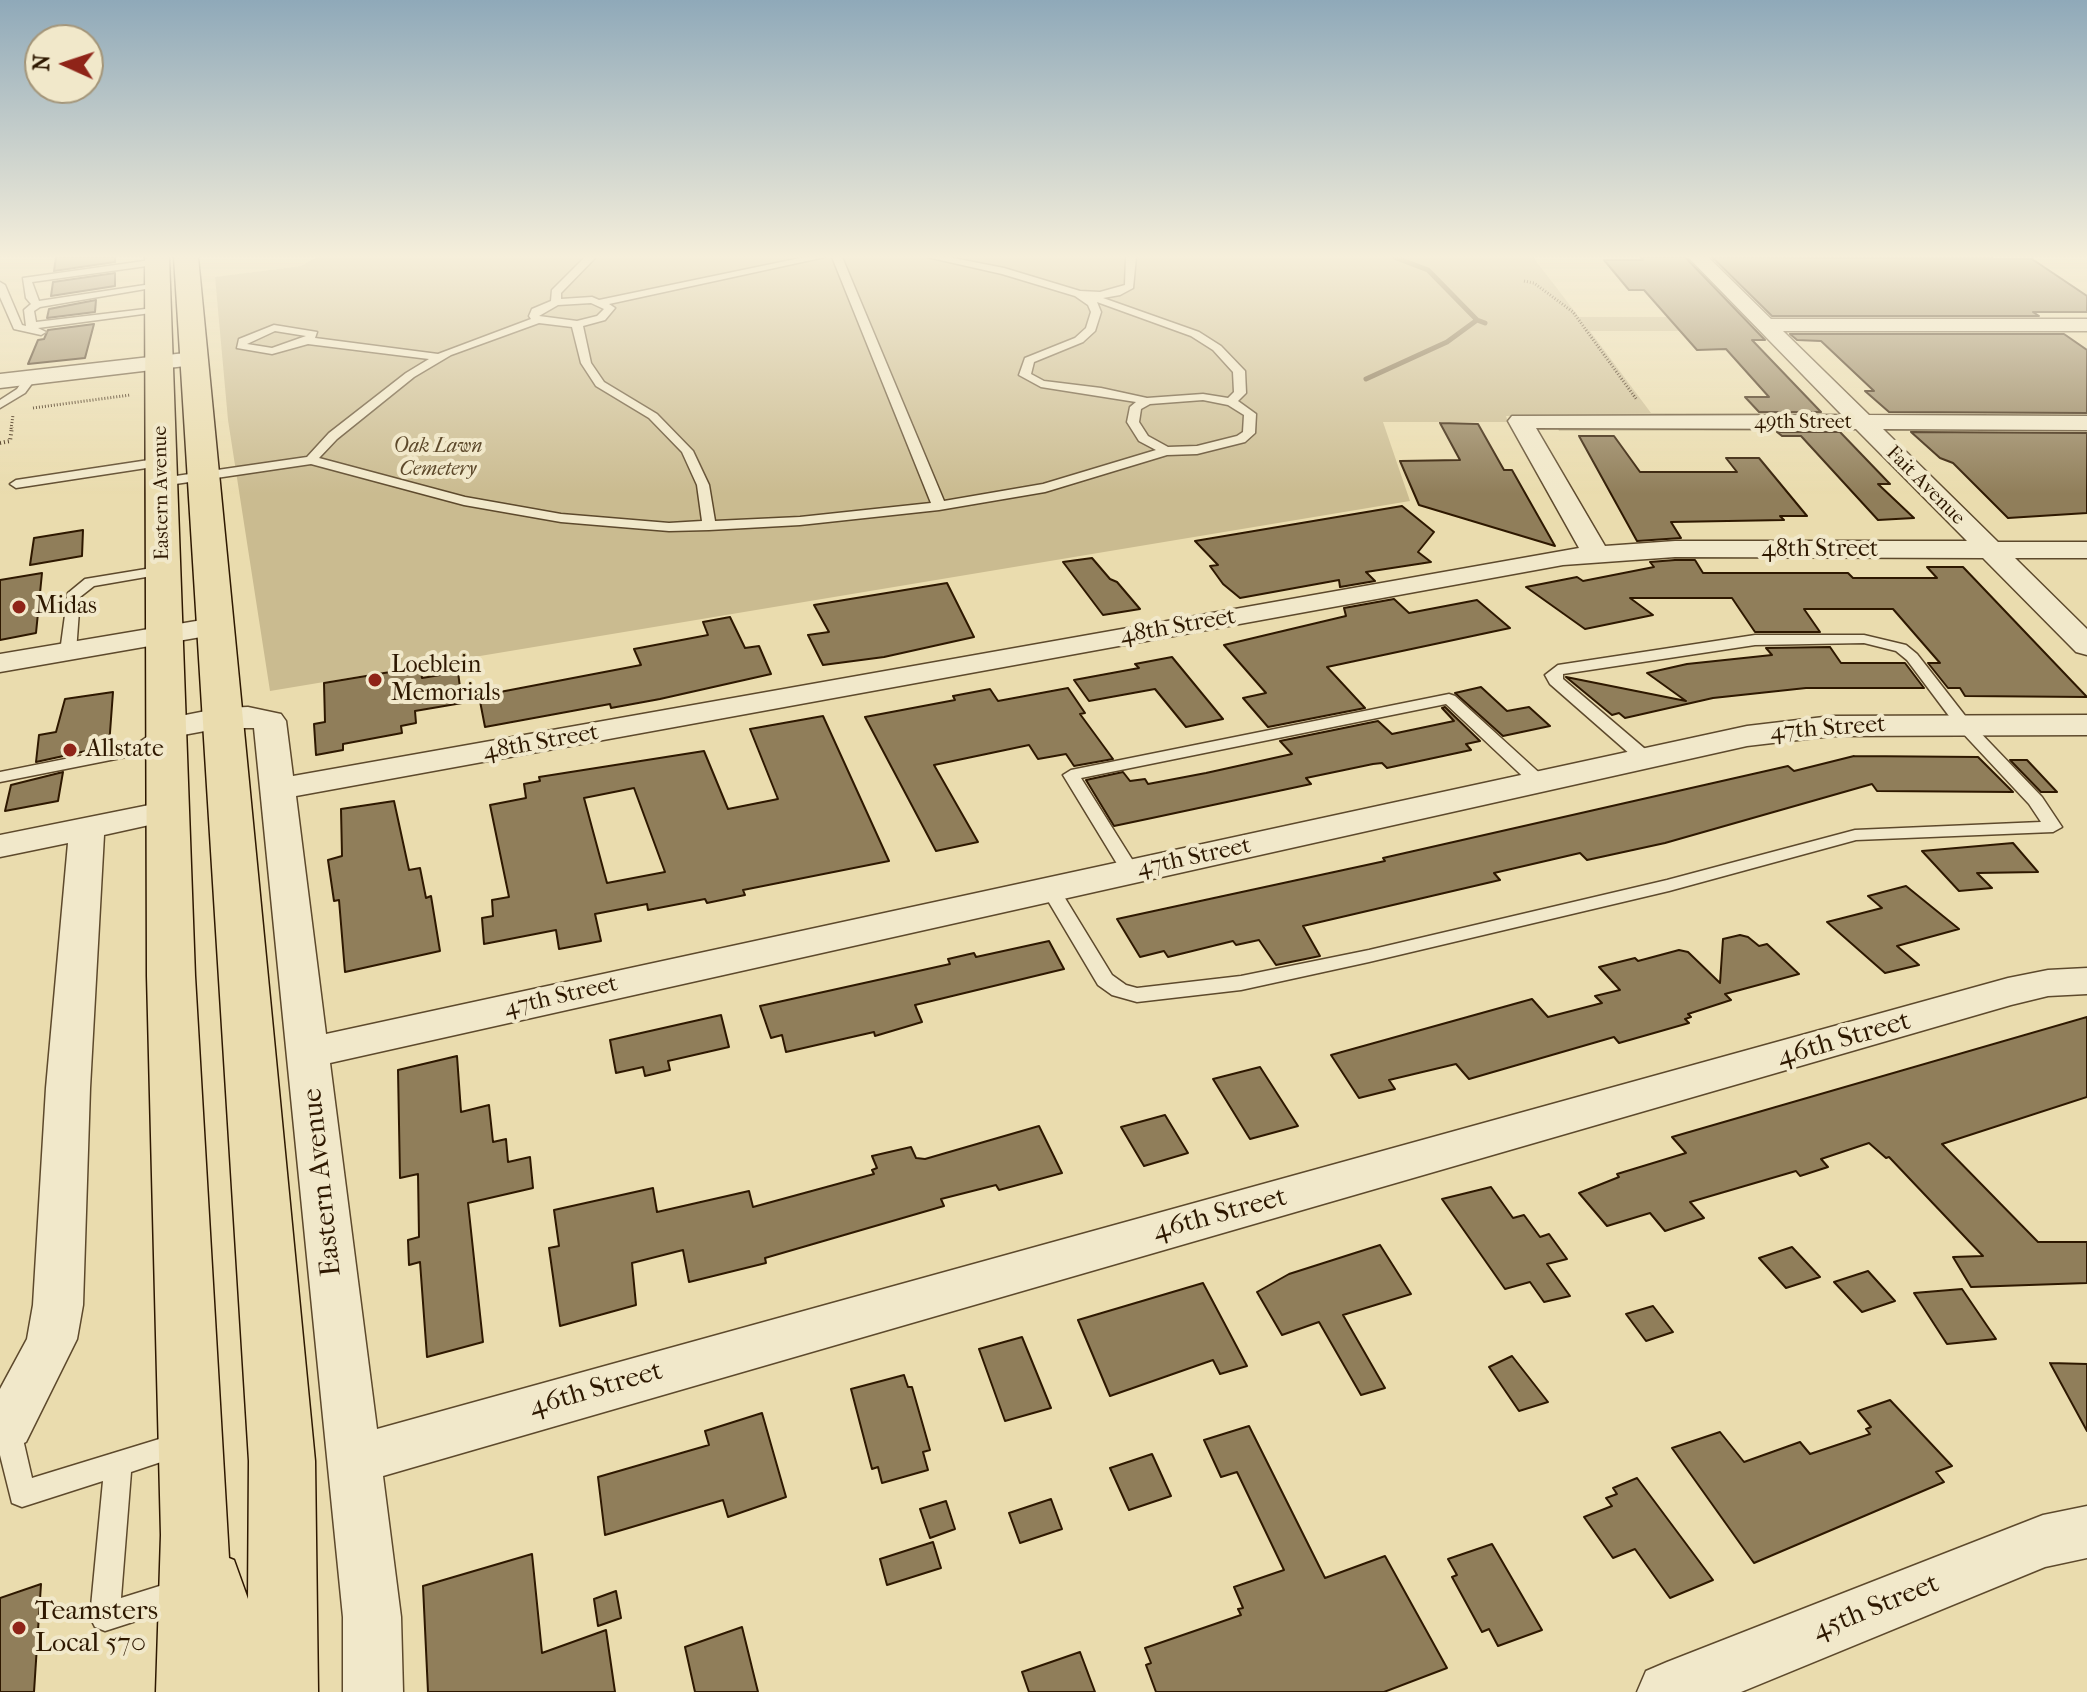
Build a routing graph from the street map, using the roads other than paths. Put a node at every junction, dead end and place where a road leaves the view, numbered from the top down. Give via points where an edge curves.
1 (159, 336) edge
2 (192, 336) edge
3 (255, 336) edge
4 (312, 336) edge
5 (496, 336) edge
6 (580, 336) edge
7 (869, 336) edge
8 (1083, 336) edge
9 (1193, 336) edge
10 (1775, 336) edge
11 (308, 341) junction
12 (440, 357) junction
13 (194, 359) junction
14 (160, 363) junction
15 (30, 378) junction
16 (0, 381) edge
17 (1147, 401) junction
18 (1231, 402) junction
19 (0, 405) edge
20 (1862, 423) junction
21 (2087, 423) edge
22 (1166, 451) junction
23 (311, 460) junction
24 (162, 472) junction
25 (203, 477) junction
26 (16, 484) dead end
27 (939, 506) junction
28 (709, 526) junction
29 (1990, 550) junction
30 (2087, 550) edge
31 (1596, 553) junction
32 (164, 570) junction
33 (214, 627) junction
34 (165, 636) junction
35 (2087, 646) edge
36 (68, 652) junction
37 (0, 663) edge
38 (221, 718) junction
39 (1964, 725) junction
40 (2087, 725) edge
41 (167, 728) junction
42 (1645, 758) junction
43 (0, 777) edge
44 (1539, 782) junction
45 (252, 794) junction
46 (169, 811) junction
47 (87, 827) junction
48 (0, 846) edge
49 (1131, 872) junction
50 (1050, 889) junction
51 (2087, 981) edge
52 (308, 1053) junction
53 (4, 1428) edge
54 (192, 1442) junction
55 (354, 1460) junction
56 (118, 1465) junction
57 (2087, 1532) edge
58 (195, 1562) junction
59 (193, 1692) edge
60 (224, 1692) edge
61 (281, 1692) edge
62 (373, 1692) edge
63 (1667, 1692) edge

1 - 14 main road, Eastern Avenue
2 - 13 main road, Eastern Avenue
3 - 11 lane via 241,346 272,351
4 - 11 lane
5 - 12 lane
6 - 28 lane via 586,363 600,384 653,416 687,451 703,485
7 - 27 lane
8 - 17 lane via 1029,360 1025,375 1041,384
9 - 18 lane via 1217,348 1239,371 1240,393
10 - 20 street, Fait Avenue
11 - 12 lane
12 - 23 lane via 371,405
13 - 14 street
13 - 25 main road, Eastern Avenue
14 - 15 street
14 - 24 main road, Eastern Avenue
15 - 16 street
15 - 19 lane
17 - 18 lane via 1186,396
17 - 22 lane via 1136,407 1133,422 1143,438
18 - 22 lane via 1245,408 1252,419 1249,433 1197,450
20 - 21 street, 49th Street
20 - 29 street, Fait Avenue
20 - 31 street, 49th Street via 1520,421
22 - 27 lane via 1045,488
23 - 25 lane
23 - 28 lane via 517,511 619,525
24 - 25 lane
24 - 26 lane
24 - 32 main road, Eastern Avenue
25 - 33 main road, Eastern Avenue
27 - 28 lane
29 - 30 street, 48th Street
29 - 31 street, 48th Street
29 - 35 street, Fait Avenue
31 - 45 street, 48th Street
32 - 34 main road, Eastern Avenue
32 - 36 lane via 90,582 73,596
33 - 34 street
33 - 38 main road, Eastern Avenue
34 - 36 street
34 - 41 main road, Eastern Avenue
36 - 37 street
38 - 41 street, Eastern Avenue
38 - 45 street, Eastern Avenue via 270,721
39 - 40 street, 47th Street
39 - 42 street, 47th Street via 1795,728
39 - 42 lane via 1912,657 1901,648 1864,639 1725,643 1590,663 1553,675
39 - 50 lane via 2036,801 2053,827 1855,835 1369,956 1241,983 1137,995 1105,980
41 - 43 lane via 140,749
41 - 46 main road, Eastern Avenue
42 - 44 street, 47th Street
44 - 49 street, 47th Street
44 - 49 lane via 1449,699 1071,775
45 - 46 main road
45 - 52 street, Eastern Avenue
45 - 61 main road, Eastern Avenue via 282,1461
46 - 47 street
46 - 54 main road, Eastern Avenue via 171,976
47 - 48 street
47 - 53 street via 58,1305 52,1339
49 - 50 street, 47th Street
50 - 52 street, 47th Street
51 - 55 street, 46th Street via 2008,992
52 - 55 street, Eastern Avenue
53 - 56 lane via 22,1494
54 - 56 lane
54 - 58 main road, Eastern Avenue
55 - 62 street, Eastern Avenue via 372,1617
56 - 58 lane via 105,1617
57 - 63 street, 45th Street via 2043,1541
58 - 59 main road, Eastern Avenue
58 - 60 main road via 227,1649

